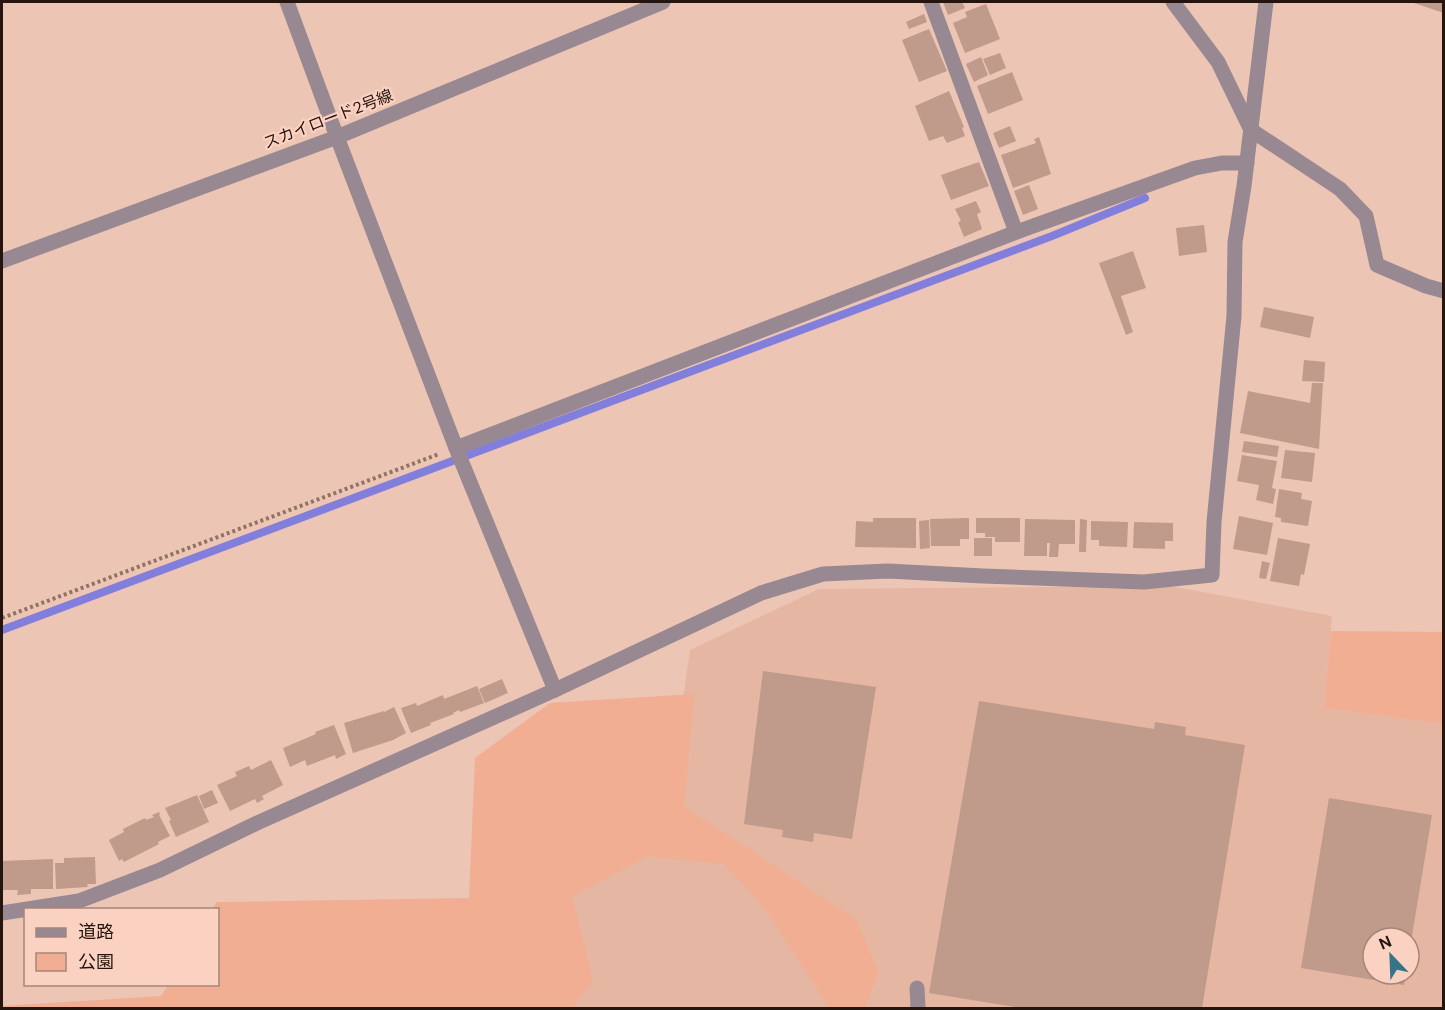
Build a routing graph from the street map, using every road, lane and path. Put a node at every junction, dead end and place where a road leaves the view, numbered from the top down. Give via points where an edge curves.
1 (287, 2) edge
2 (663, 2) edge
3 (931, 2) edge
4 (1173, 2) edge
5 (1266, 2) edge
6 (1251, 130) junction
7 (337, 137) junction
8 (1247, 163) junction
9 (1016, 232) junction
10 (2, 261) edge
11 (1443, 291) edge
12 (459, 455) junction
13 (2, 618) edge
14 (555, 690) junction
15 (34, 908) edge
16 (24, 910) edge
17 (2, 913) edge
18 (917, 988) dead end
19 (918, 1008) edge

1 - 7 street
2 - 7 street, スカイロード2号線
3 - 9 street
4 - 6 street via 1218,62
5 - 6 street
6 - 8 street
6 - 11 street via 1341,189 1366,216 1377,265
7 - 10 street, スカイロード2号線
7 - 12 street
8 - 9 street via 1195,168
8 - 14 street via 1235,242 1234,316 1212,575 1144,582 888,570 823,574 761,593
9 - 12 street
12 - 13 path
12 - 14 street
14 - 15 street via 160,870 79,901
16 - 17 street
18 - 19 street

